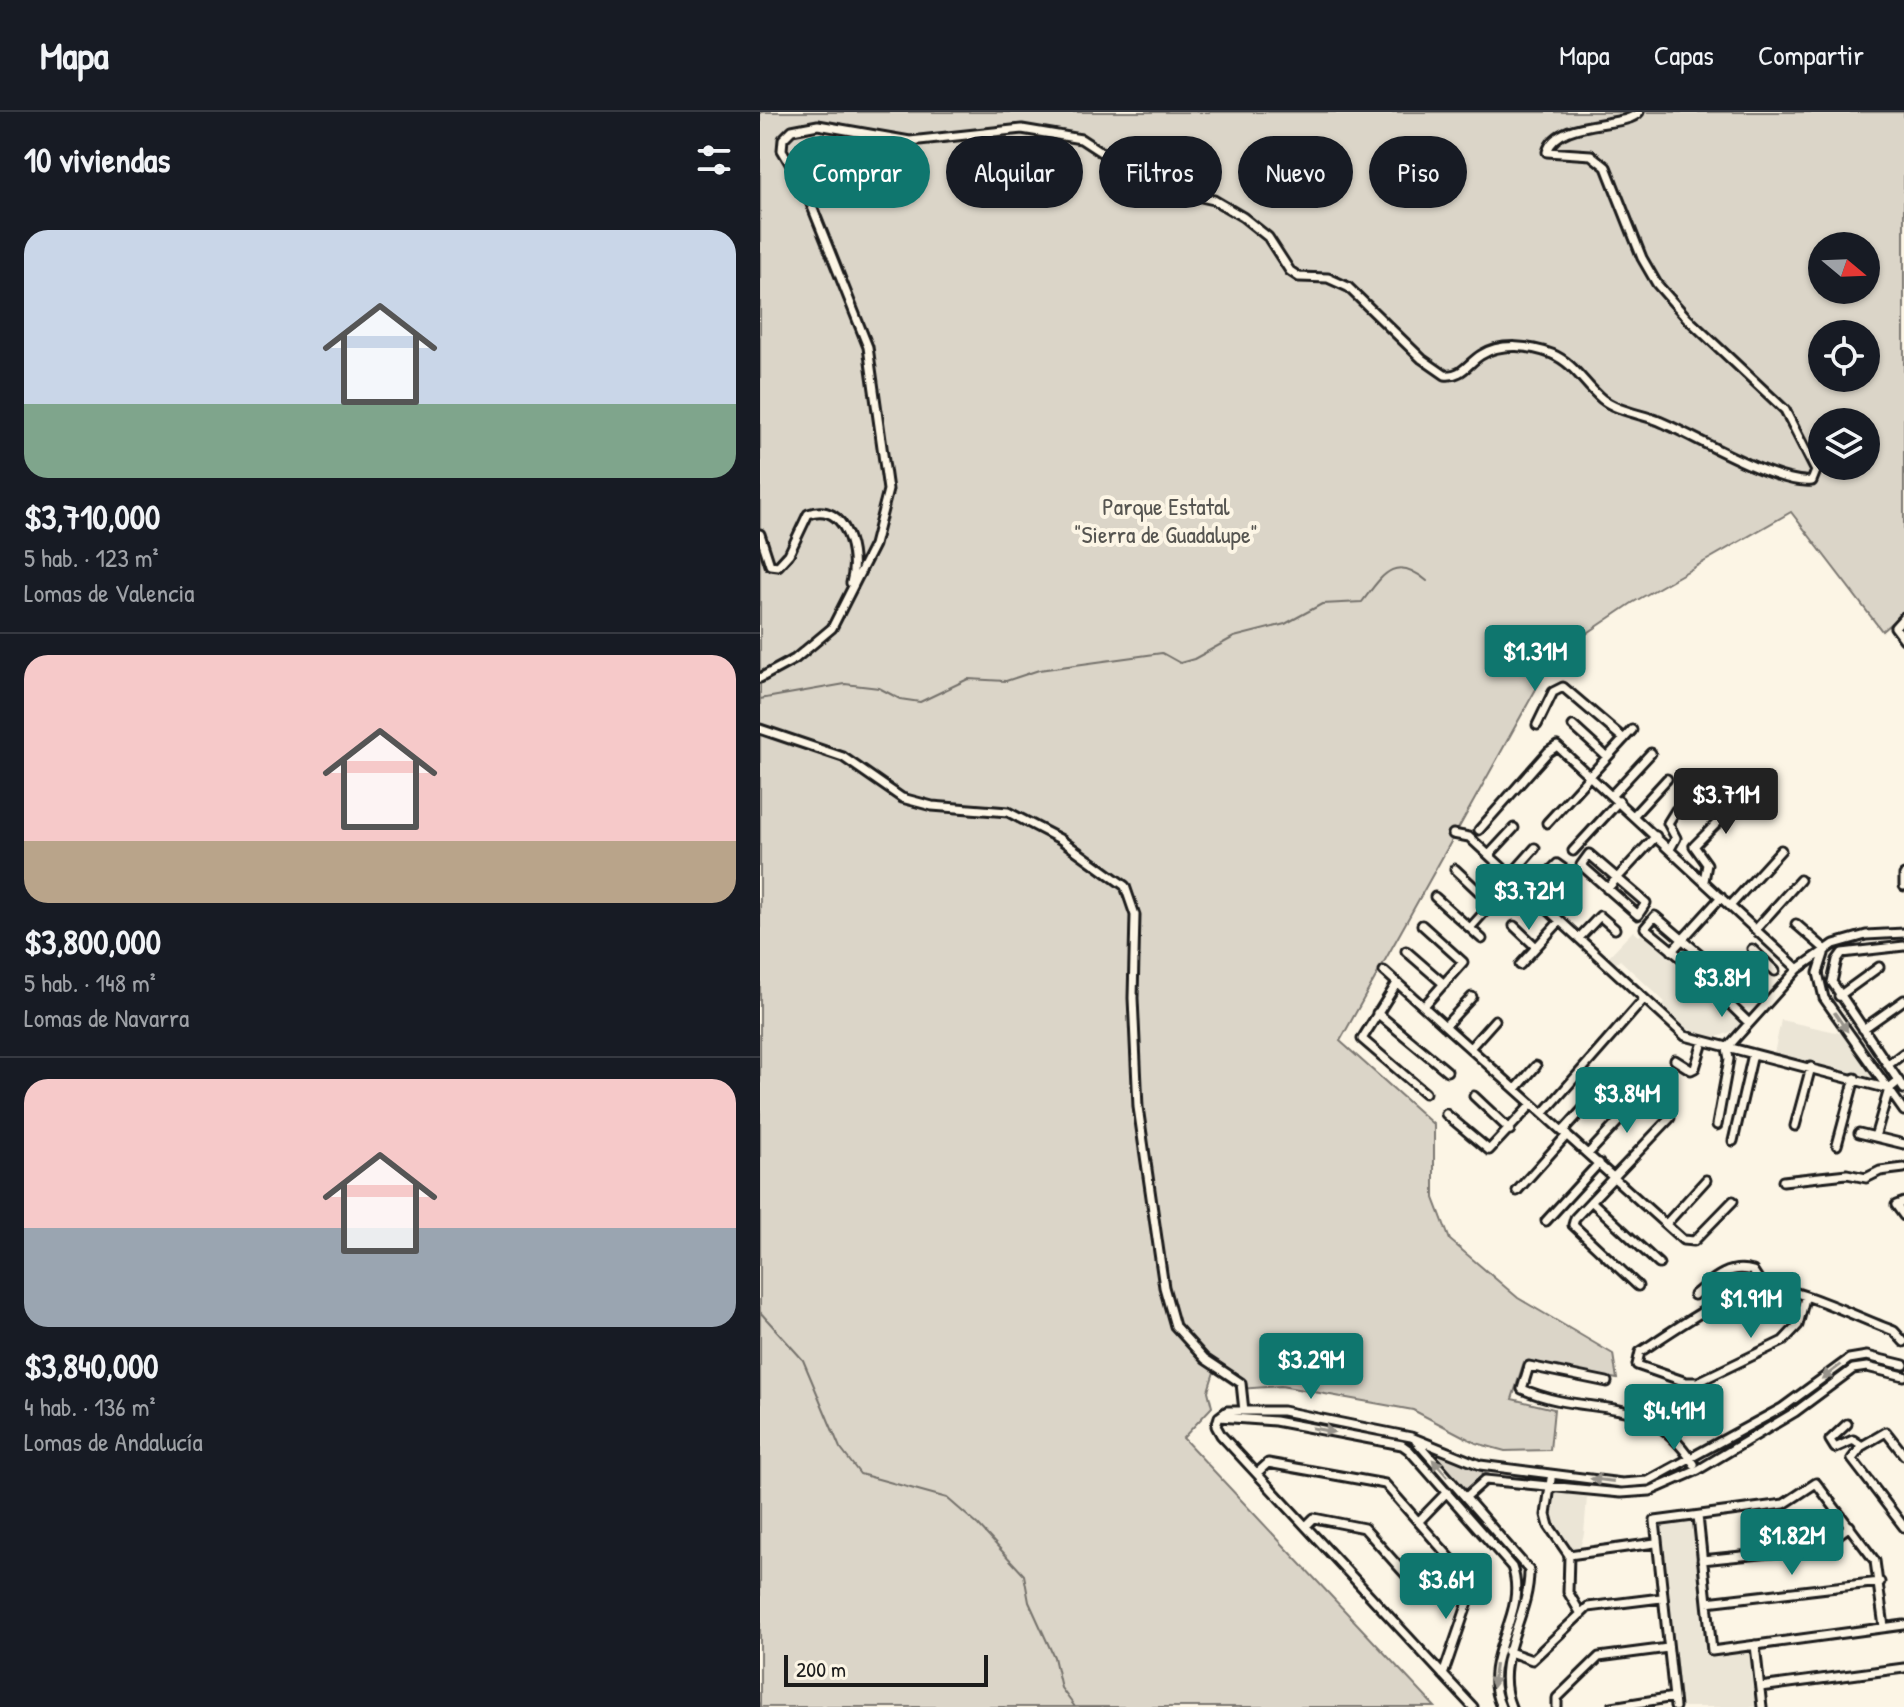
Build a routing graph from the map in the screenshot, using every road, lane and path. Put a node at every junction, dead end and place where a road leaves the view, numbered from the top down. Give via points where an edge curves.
1 (1639, 112) edge
2 (760, 534) edge
3 (849, 593) junction
4 (1904, 617) edge
5 (1904, 639) edge
6 (760, 678) edge
7 (1537, 725) dead end
8 (1573, 726) dead end
9 (760, 729) edge
10 (1632, 730) dead end
11 (1624, 739) junction
12 (1651, 753) dead end
13 (1607, 757) junction
14 (1591, 775) junction
15 (1667, 779) dead end
16 (1615, 798) junction
17 (1733, 807) dead end
18 (1676, 810) dead end
19 (1634, 815) junction
20 (1547, 823) dead end
21 (1514, 828) dead end
22 (1479, 830) dead end
23 (1453, 834) dead end
24 (1656, 836) junction
25 (1535, 848) dead end
26 (1670, 849) junction
27 (1781, 850) dead end
28 (1573, 851) dead end
29 (1489, 855) junction
30 (1455, 869) dead end
31 (1571, 874) dead end
32 (1904, 875) edge
33 (1513, 876) junction
34 (1617, 878) junction
35 (1800, 880) dead end
36 (1704, 881) junction
37 (1903, 886) edge
38 (1607, 889) junction
39 (1529, 892) junction
40 (1435, 897) dead end
41 (1721, 897) junction
42 (1492, 904) junction
43 (1731, 905) junction
44 (1560, 921) junction
45 (1796, 924) dead end
46 (1422, 925) dead end
47 (1514, 926) dead end
48 (1470, 928) junction
49 (1615, 929) dead end
50 (1756, 929) junction
51 (1904, 933) edge
52 (1579, 938) junction
53 (1482, 939) dead end
54 (1682, 940) junction
55 (1770, 943) junction
56 (1904, 946) edge
57 (1536, 947) junction
58 (1752, 949) dead end
59 (1406, 951) dead end
60 (1672, 951) junction
61 (1825, 951) junction
62 (1759, 955) junction
63 (1520, 965) dead end
64 (1879, 967) dead end
65 (1798, 969) junction
66 (1384, 971) dead end
67 (1775, 971) dead end
68 (1397, 983) junction
69 (1444, 984) junction
70 (1717, 992) dead end
71 (1839, 996) junction
72 (1472, 997) dead end
73 (1644, 999) junction
74 (1904, 1000) edge
75 (1424, 1006) junction
76 (1377, 1013) junction
77 (1495, 1020) dead end
78 (1749, 1023) junction
79 (1445, 1026) junction
80 (1863, 1029) junction
81 (1703, 1042) junction
82 (1470, 1048) junction
83 (1727, 1048) junction
84 (1904, 1053) edge
85 (1753, 1054) junction
86 (1675, 1060) dead end
87 (1888, 1065) junction
88 (1536, 1066) dead end
89 (1811, 1067) junction
90 (1447, 1071) dead end
91 (1855, 1078) junction
92 (1899, 1081) junction
93 (1606, 1084) dead end
94 (1516, 1089) junction
95 (1889, 1089) junction
96 (1904, 1089) edge
97 (1425, 1093) dead end
98 (1474, 1096) dead end
99 (1642, 1096) dead end
100 (1532, 1104) junction
101 (1904, 1111) edge
102 (1446, 1114) dead end
103 (1543, 1114) junction
104 (1670, 1118) dead end
105 (1717, 1125) dead end
106 (1795, 1126) dead end
107 (1510, 1130) junction
108 (1565, 1133) junction
109 (1859, 1133) dead end
110 (1875, 1137) junction
111 (1733, 1141) dead end
112 (1904, 1144) edge
113 (1837, 1145) dead end
114 (1588, 1154) junction
115 (1599, 1163) junction
116 (1904, 1168) edge
117 (1614, 1176) junction
118 (1706, 1180) dead end
119 (1783, 1181) dead end
120 (1517, 1191) dead end
121 (1591, 1201) junction
122 (1733, 1201) dead end
123 (1904, 1202) edge
124 (1904, 1216) edge
125 (1546, 1221) dead end
126 (1666, 1224) junction
127 (1659, 1264) dead end
128 (1762, 1285) junction
129 (1638, 1286) dead end
130 (1694, 1295) dead end
131 (1805, 1298) junction
132 (1904, 1342) edge
133 (1904, 1365) edge
134 (1904, 1376) edge
135 (1607, 1382) dead end
136 (1790, 1403) junction
137 (1244, 1411) junction
138 (1795, 1412) junction
139 (1219, 1417) junction
140 (1847, 1424) dead end
141 (1375, 1430) junction
142 (1411, 1437) junction
143 (1373, 1439) junction
144 (1862, 1446) junction
145 (1904, 1455) edge
146 (1692, 1460) junction
147 (1698, 1470) junction
148 (1257, 1473) junction
149 (1552, 1474) junction
150 (1549, 1484) junction
151 (1447, 1492) junction
152 (1466, 1497) junction
153 (1698, 1516) junction
154 (1419, 1521) junction
155 (1306, 1526) junction
156 (1495, 1526) junction
157 (1850, 1526) junction
158 (1904, 1527) edge
159 (1485, 1535) junction
160 (1655, 1543) junction
161 (1569, 1555) junction
162 (1702, 1560) junction
163 (1457, 1564) junction
164 (1880, 1582) junction
165 (1661, 1598) junction
166 (1707, 1602) junction
167 (1581, 1614) junction
168 (1904, 1625) edge
169 (1884, 1627) junction
170 (1755, 1645) junction
171 (1668, 1648) junction
172 (1503, 1650) junction
173 (1904, 1668) edge
174 (1443, 1675) junction
175 (1760, 1687) junction
176 (1674, 1697) junction
177 (1510, 1705) edge
178 (1497, 1706) edge
179 (1473, 1707) edge
180 (1557, 1707) edge
181 (1612, 1707) edge
182 (1675, 1707) edge
183 (1762, 1707) edge

1 - 3 street via 1634,118 1598,122 1558,137 1547,152 1591,155 1606,167 1657,284 1785,410 1816,471 1812,481 1734,458 1615,406 1569,363 1541,351 1493,349 1460,373 1445,375 1348,287 1290,271 1268,237 1243,217 1214,200 1153,186 1081,139 1022,129 910,141 818,125 792,130 783,139 782,150 805,189 864,332 888,475 883,520
2 - 3 street via 766,560 778,566 808,514 824,513 834,519 855,552
3 - 6 street via 832,628 795,659
4 - 5 street via 1895,627
7 - 11 street via 1553,692 1563,687
8 - 13 street
9 - 137 street via 843,757 902,798 932,806 1008,812 1060,839 1125,886 1135,915 1138,1107 1164,1287 1175,1326 1205,1359 1241,1383
10 - 11 street
11 - 13 street
12 - 16 street
13 - 14 street
14 - 16 street
14 - 20 street
14 - 22 street via 1556,745
15 - 19 street
16 - 19 street
16 - 28 street
17 - 36 street via 1694,846 1707,864
18 - 26 street via 1668,823 1676,843
19 - 24 street
21 - 29 street
23 - 29 street via 1469,837
24 - 26 street
24 - 34 street
25 - 33 street
26 - 36 street
27 - 43 street
29 - 33 street
30 - 42 street
31 - 39 street via 1557,864
32 - 37 street
33 - 39 street
33 - 42 street
34 - 38 street
34 - 38 street via 1589,854 1580,864
34 - 38 street via 1646,903 1638,915
35 - 50 street
36 - 41 street
39 - 44 street
40 - 48 street
41 - 43 street
41 - 54 street
42 - 48 street
43 - 50 street
44 - 52 street
44 - 57 street
45 - 61 street
46 - 69 street via 1463,960
47 - 57 street
48 - 53 street
49 - 52 street via 1600,916
50 - 55 street
51 - 61 street via 1846,939
52 - 73 street
54 - 60 street
54 - 60 street via 1652,917 1645,928
54 - 60 street via 1710,963 1702,975
55 - 62 street
55 - 65 street
56 - 71 street via 1850,950 1837,960 1832,982
57 - 63 street
58 - 62 street
59 - 69 street
61 - 65 street
61 -> 95 street via 1818,973 1824,998
62 - 67 street
64 - 71 street
65 - 78 street
66 - 68 street
68 - 75 street
68 - 76 street
69 - 75 street
70 - 78 street
71 - 80 street
72 - 79 street
73 - 81 street via 1685,1036
73 - 103 street
74 - 80 street
75 - 79 street
76 - 90 street
76 - 97 street via 1362,1039
77 - 82 street
78 - 83 street
79 - 82 street
80 - 87 street
81 - 83 street
81 - 86 street via 1691,1070
82 - 94 street
83 - 85 street
83 - 105 street
84 - 87 street
85 - 89 street
85 - 111 street
87 - 92 street
88 - 94 street
89 - 91 street
89 - 106 street
91 - 95 street
91 - 113 street
92 - 95 street
92 - 96 street
93 - 108 street
94 - 100 street
95 - 101 street
95 - 110 street
98 - 107 street
99 - 114 street
100 - 103 street
100 - 107 street
102 - 107 street via 1487,1150
103 - 108 street
104 - 117 street
108 - 114 street
108 - 120 street
109 - 110 street
110 - 112 street
114 - 115 street
115 - 117 street
115 - 125 street
116 - 119 street via 1866,1178 1847,1174
117 - 121 street
117 - 126 street
118 - 126 street
121 - 127 street
121 - 129 street via 1575,1218 1576,1231
122 - 126 street via 1689,1243
123 - 124 street via 1896,1205
128 - 130 street via 1753,1271 1737,1268
128 - 131 street
128 - 131 street via 1728,1296 1640,1352 1636,1359 1641,1368 1698,1382 1783,1341 1798,1325
131 - 132 street via 1894,1331
133 -> 136 street via 1867,1356 1849,1359
134 - 138 street via 1853,1369
135 - 146 street via 1529,1366 1522,1389 1659,1423
136 - 138 street
136 - 146 street
137 - 139 street
137 - 141 street via 1283,1411
138 - 147 street
139 -> 143 street
139 - 148 street via 1218,1431
140 - 144 street via 1830,1440 1835,1448 1853,1440
141 - 142 street
141 - 143 street
142 - 149 street via 1480,1465
152 -> 142 street
143 - 151 street via 1406,1447
144 - 145 street via 1886,1432
144 - 158 street via 1852,1459
146 - 147 street
146 -> 149 street via 1648,1481
147 - 150 street via 1650,1491 1621,1493
148 - 154 street via 1268,1463 1385,1484
148 - 155 street
149 - 150 street
150 - 152 street via 1485,1480
150 - 161 street via 1549,1526
151 - 154 street
151 - 159 street
152 - 156 street
153 - 157 street via 1784,1504 1816,1483
153 - 160 street via 1655,1521
153 - 162 street
154 - 163 street
155 - 163 street via 1314,1518 1364,1528 1424,1595
155 - 174 street
156 - 159 street
156 - 172 street via 1529,1570 1529,1585
157 - 162 street via 1820,1548
157 - 164 street via 1875,1561
159 - 172 street via 1517,1581
160 - 161 street
160 - 165 street
161 - 167 street via 1568,1592
162 - 166 street
163 - 174 street via 1474,1585
164 - 166 street
164 - 169 street
165 - 167 street via 1588,1607
165 - 171 street
166 - 170 street via 1712,1651
167 - 172 street via 1532,1660
168 - 169 street
169 - 170 street
170 - 175 street
171 - 176 street
171 - 180 street via 1599,1657 1557,1698
172 - 177 street
172 -> 178 street via 1492,1689
173 - 175 street
174 - 179 street
175 - 183 street
176 - 181 street
176 - 182 street
177 - 178 street

